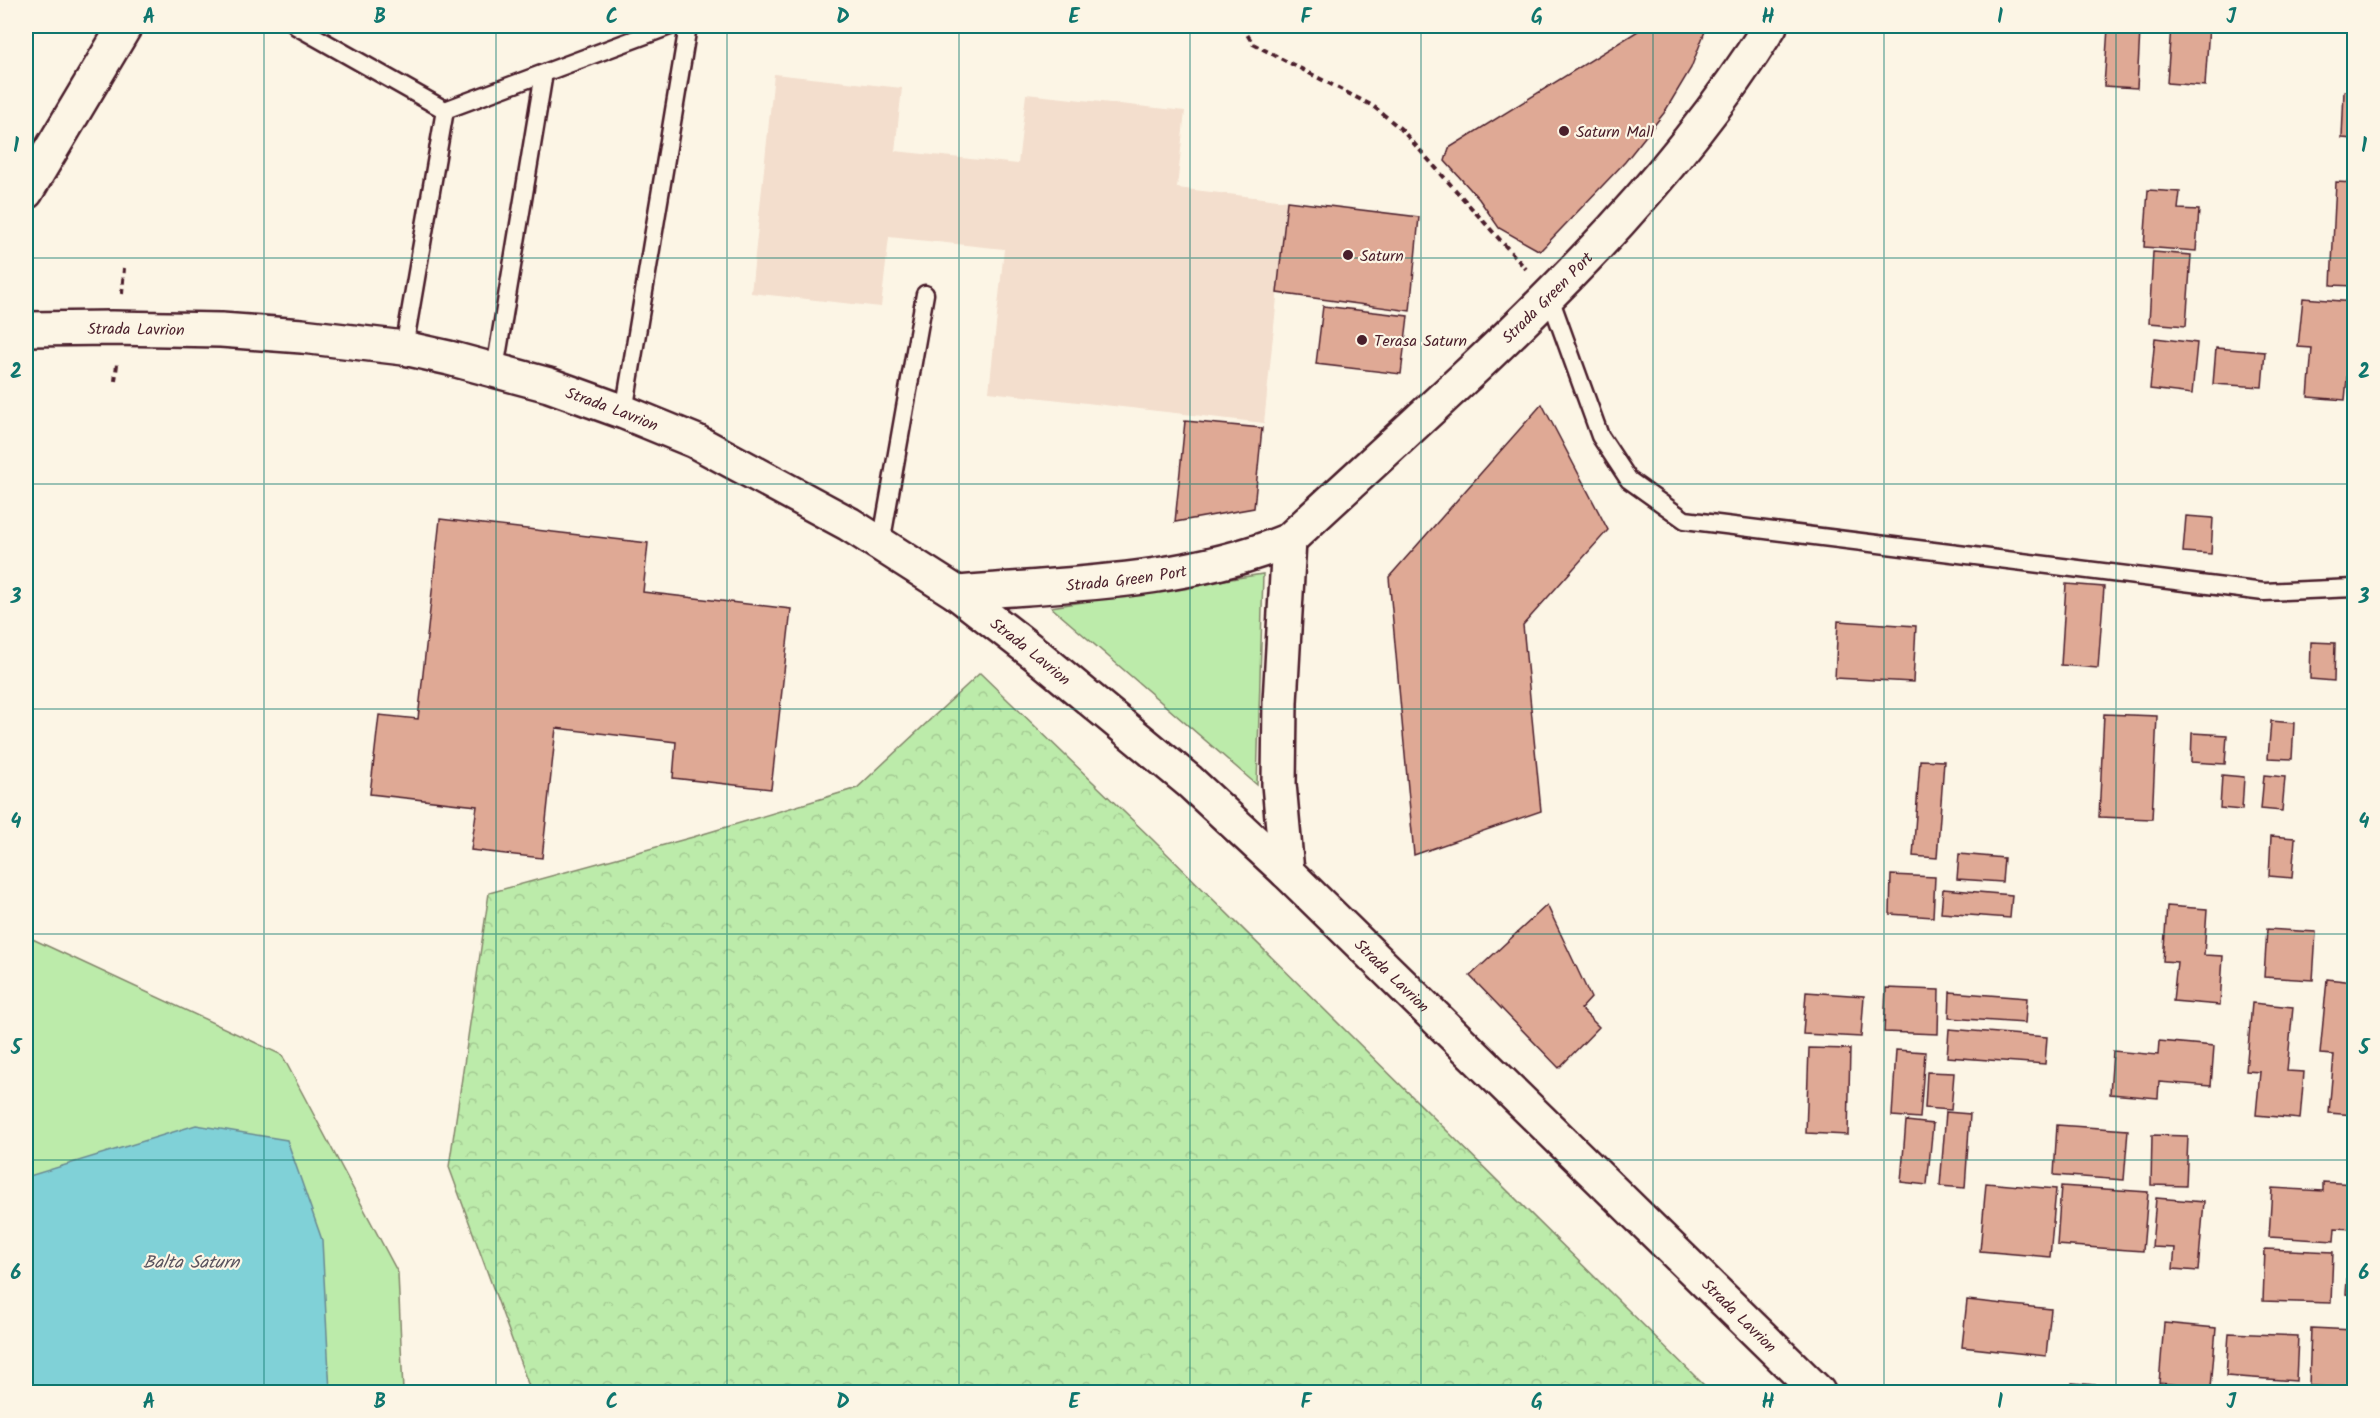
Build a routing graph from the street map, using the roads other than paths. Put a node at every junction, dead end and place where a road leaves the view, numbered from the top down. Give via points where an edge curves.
1 (126, 26) edge
2 (296, 26) edge
3 (670, 26) edge
4 (688, 26) edge
5 (1770, 26) edge
6 (544, 73) junction
7 (445, 110) junction
8 (26, 192) edge
9 (925, 294) dead end
10 (1550, 295) junction
11 (26, 329) edge
12 (404, 348) junction
13 (495, 369) junction
14 (624, 412) junction
15 (1289, 540) junction
16 (881, 544) junction
17 (2355, 588) edge
18 (957, 593) junction
19 (1287, 872) junction
20 (1818, 1392) edge

1 - 8 main road
2 - 7 lane
3 - 6 lane
4 - 14 lane
5 - 10 main road, Strada Green Port via 1745,66 1645,194
6 - 7 lane
6 - 13 lane
7 - 12 lane
9 - 16 lane
10 - 15 main road, Strada Green Port
10 - 17 lane via 1600,436 1629,480 1685,520 2264,592
11 - 12 main road, Strada Lavrion via 220,330
12 - 13 main road, Strada Lavrion
13 - 14 main road, Strada Lavrion
14 - 16 main road, Strada Lavrion via 695,441
15 - 18 main road, Strada Green Port via 1253,555 1205,567 1089,583
15 - 19 main road via 1279,784
16 - 18 main road, Strada Lavrion
18 - 19 main road, Strada Lavrion via 1180,773
19 - 20 main road, Strada Lavrion

